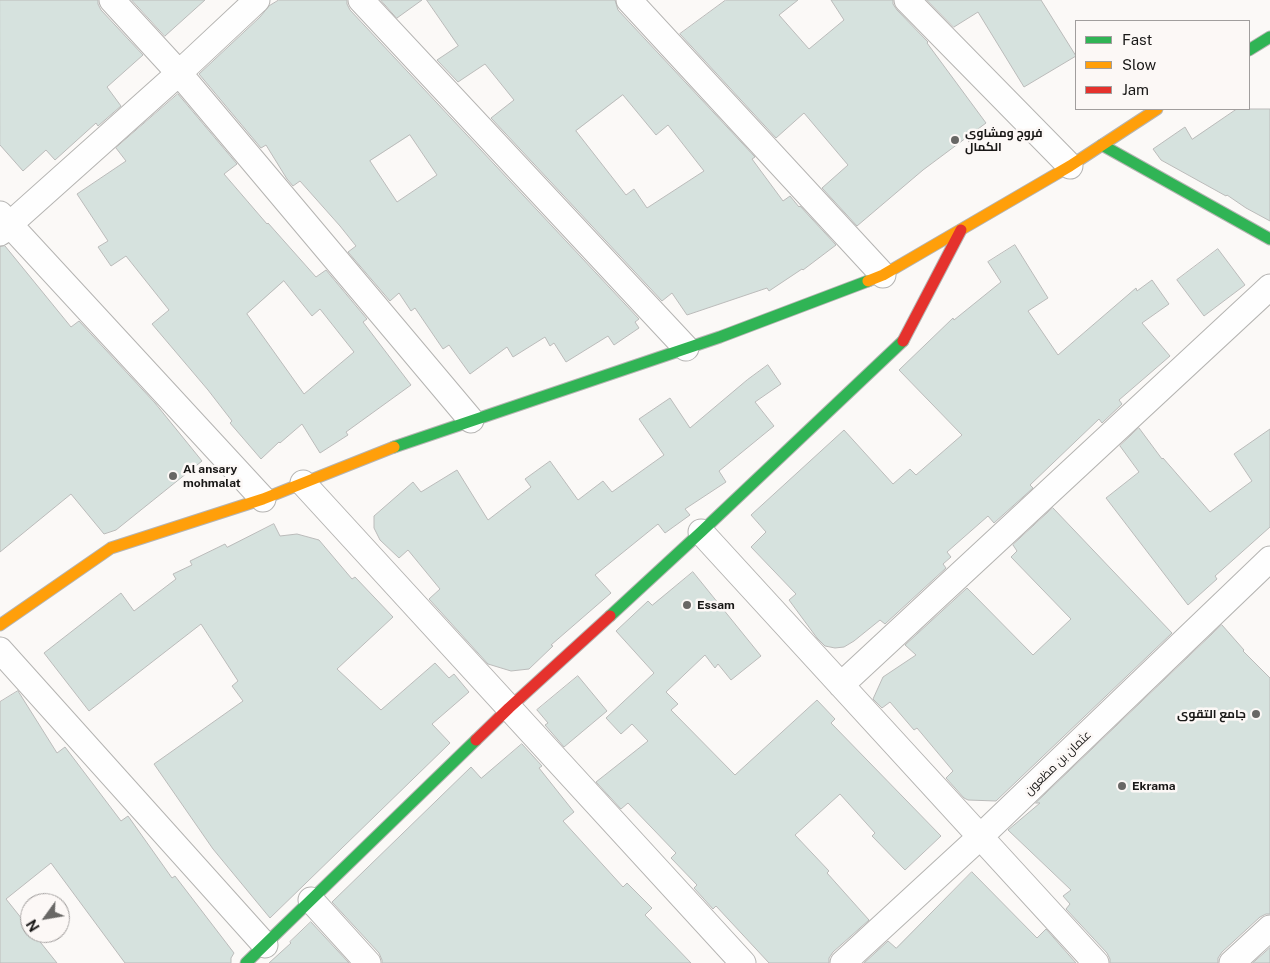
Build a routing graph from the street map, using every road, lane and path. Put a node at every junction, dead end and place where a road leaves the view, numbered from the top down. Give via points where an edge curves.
1 (112, 0) edge
2 (257, 0) edge
3 (361, 0) edge
4 (629, 0) edge
5 (907, 0) edge
6 (1270, 37) edge
7 (1250, 49) edge
8 (179, 73) junction
9 (1156, 110) edge
10 (1102, 145) junction
11 (1070, 166) junction
12 (3, 224) edge
13 (961, 230) junction
14 (1270, 240) edge
15 (883, 275) junction
16 (1270, 287) edge
17 (686, 348) junction
18 (471, 420) junction
19 (303, 483) junction
20 (263, 499) junction
21 (701, 532) junction
22 (1270, 559) edge
23 (0, 625) edge
24 (0, 650) edge
25 (841, 685) junction
26 (509, 708) junction
27 (980, 837) junction
28 (311, 900) junction
29 (1270, 928) edge
30 (265, 945) junction
31 (246, 963) edge
32 (368, 963) edge
33 (743, 963) edge
34 (843, 963) edge
35 (1096, 963) edge
36 (1232, 963) edge

1 - 8 street
2 - 8 street
3 - 17 street
4 - 15 street
5 - 11 street
6 - 7 street
8 - 12 street
8 - 18 street
9 - 10 street
10 - 11 street
10 - 14 street
11 - 13 street
12 - 20 street
13 - 15 street
13 - 21 street via 904,340
15 - 17 street
16 - 25 street
17 - 18 street
18 - 19 street
19 - 20 street
19 - 26 street
20 - 23 street via 111,548
21 - 25 street
21 - 26 street
22 - 27 street, عثمان بن مظعون
24 - 30 street
25 - 27 street
26 - 28 street
26 - 33 street
27 - 34 street, عثمان بن مظعون
27 - 35 street
28 - 30 street
28 - 32 street
29 - 36 street
30 - 31 street

